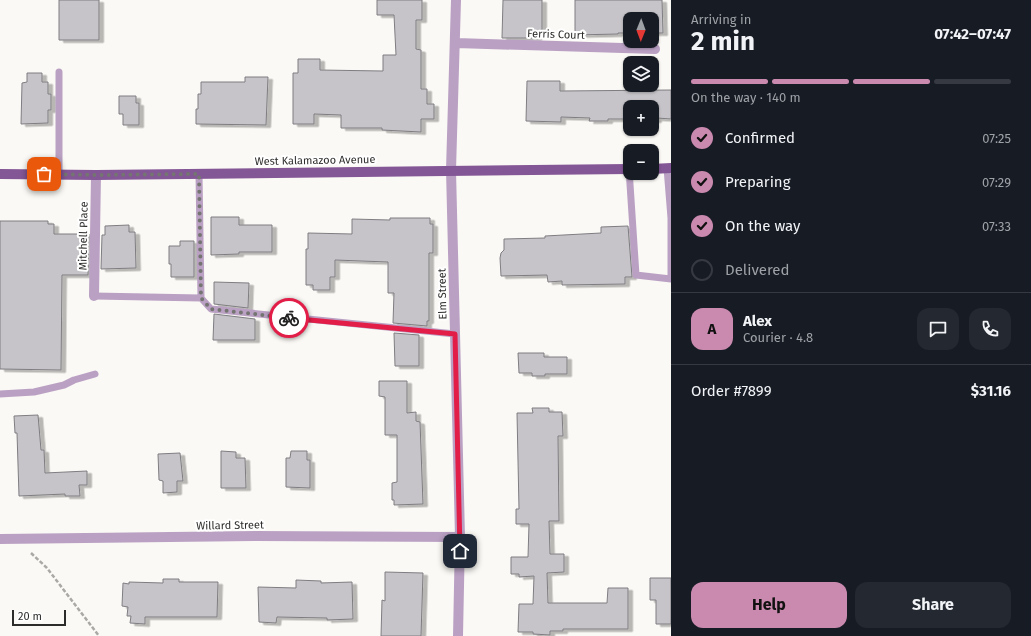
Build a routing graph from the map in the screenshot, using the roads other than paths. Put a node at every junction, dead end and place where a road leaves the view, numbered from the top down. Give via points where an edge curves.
1 (456, 0) edge
2 (456, 43) junction
3 (655, 49) dead end
4 (58, 72) dead end
5 (669, 168) edge
6 (623, 169) edge
7 (659, 169) edge
8 (451, 170) junction
9 (0, 174) edge
10 (199, 174) junction
11 (59, 175) junction
12 (96, 175) junction
13 (631, 180) edge
14 (94, 296) joint
15 (201, 298) junction
16 (455, 334) junction
17 (95, 374) dead end
18 (0, 394) edge
19 (460, 536) junction
20 (0, 539) edge
21 (458, 636) edge

1 - 2 street, Elm Street
2 - 3 street, Ferris Court
2 - 8 street, Elm Street
4 - 11 lane
5 - 7 main road
5 - 13 lane via 671,279 636,275
6 - 8 main road, West Kalamazoo Avenue
8 - 10 main road, West Kalamazoo Avenue
8 - 16 street, Elm Street
9 - 11 main road, West Kalamazoo Avenue
10 - 12 main road, West Kalamazoo Avenue
10 - 15 lane
11 - 12 main road, West Kalamazoo Avenue
12 - 14 street, Mitchell Place
14 - 15 lane
15 - 16 lane via 211,309
16 - 19 street, Elm Street
17 - 18 lane via 34,392
19 - 20 street, Willard Street
19 - 21 street, Elm Street

